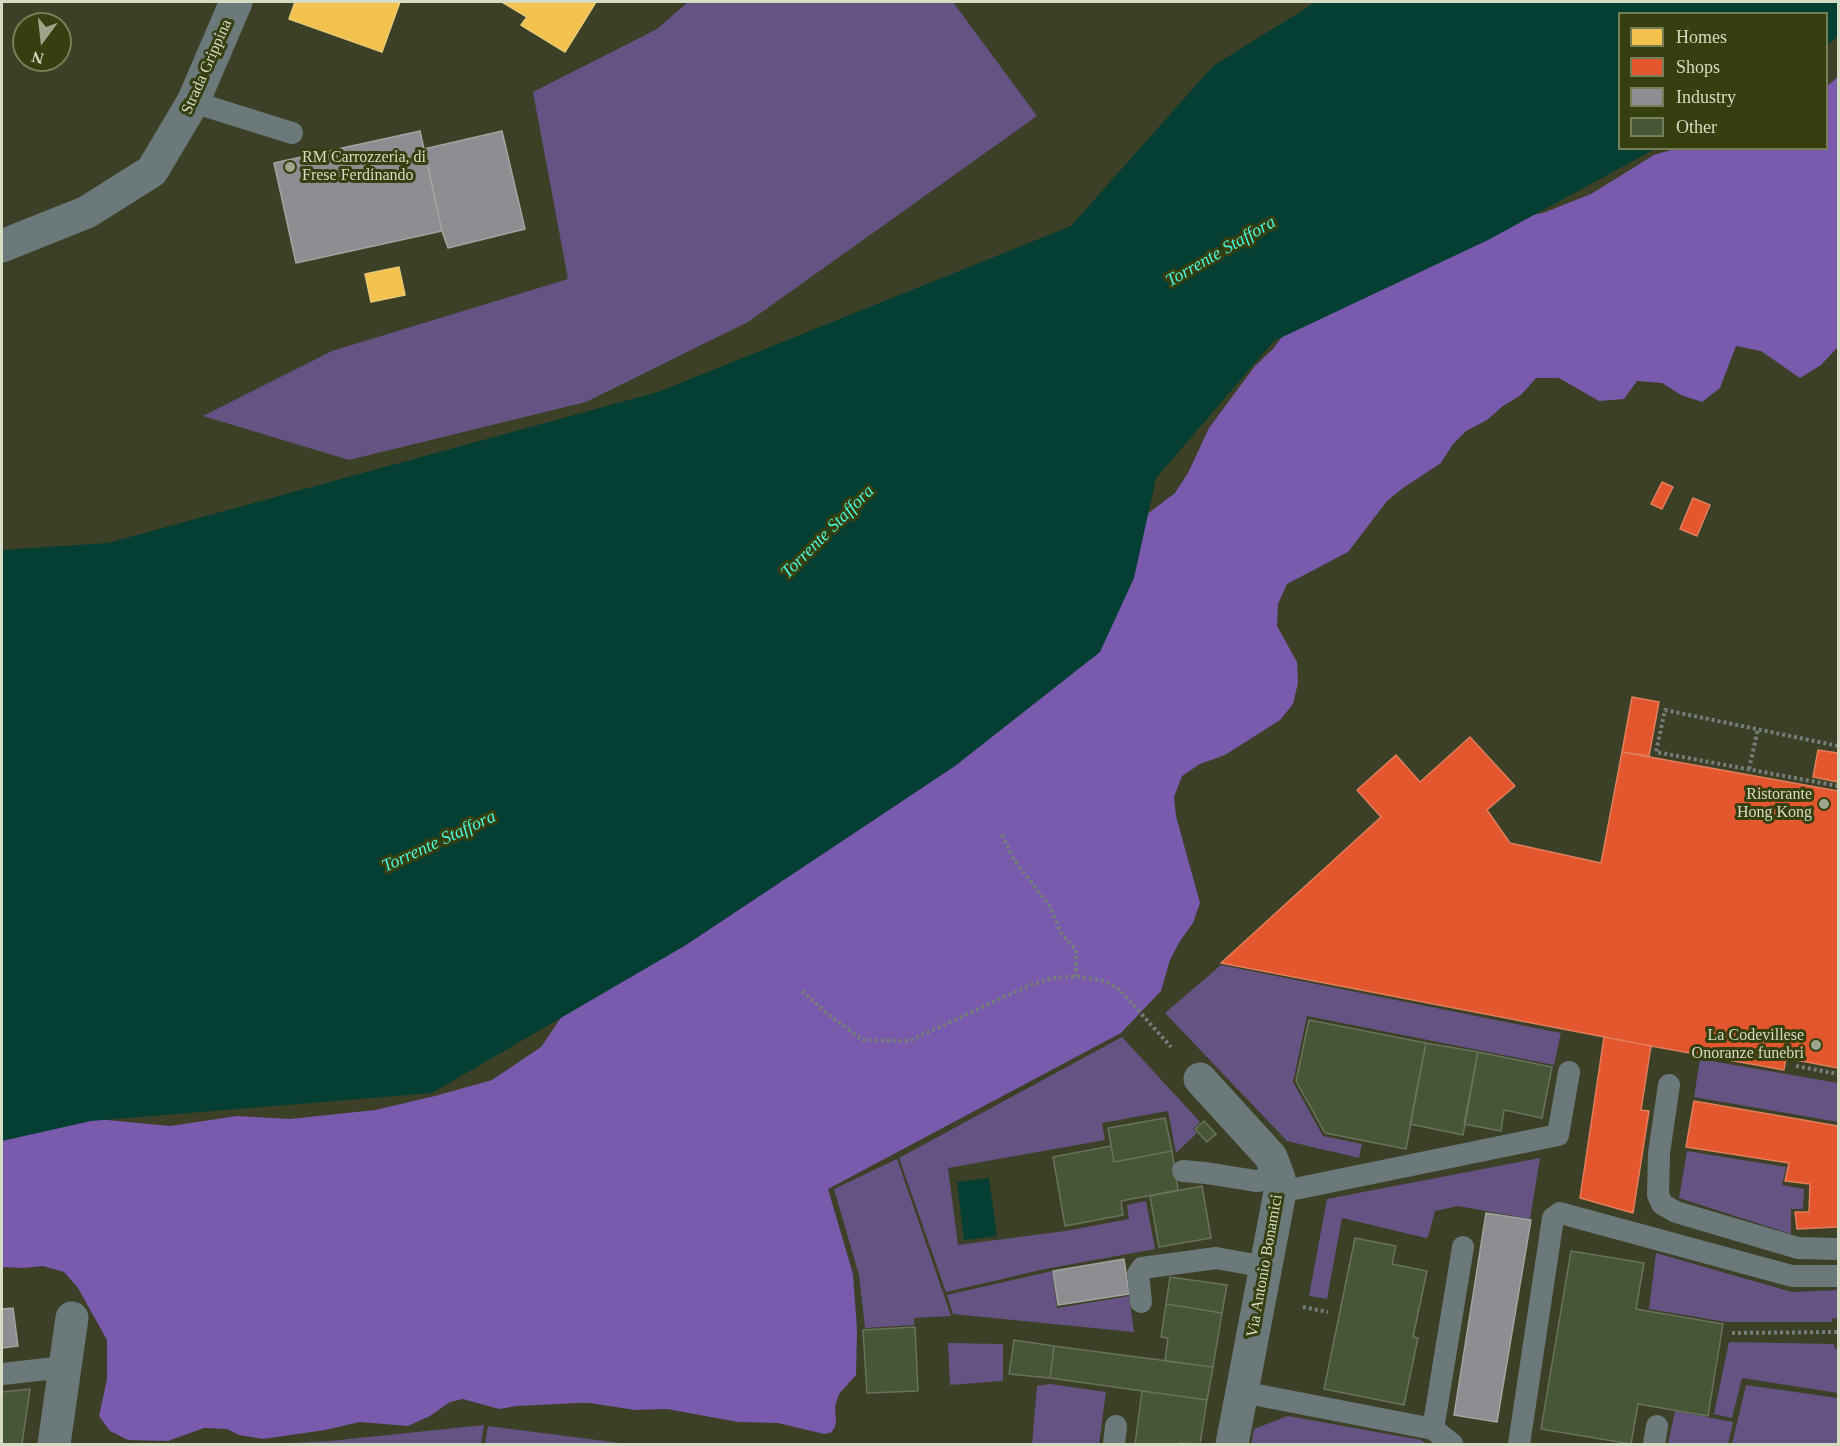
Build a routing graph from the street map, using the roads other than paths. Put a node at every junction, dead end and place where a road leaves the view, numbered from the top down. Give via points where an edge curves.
1 (236, 2) edge
2 (193, 102) junction
3 (292, 133) dead end
4 (2, 246) edge
5 (1569, 1072) dead end
6 (1200, 1079) road end
7 (1669, 1085) dead end
8 (1182, 1171) dead end
9 (1280, 1185) junction
10 (1463, 1247) dead end
11 (1839, 1248) edge
12 (1266, 1267) junction
13 (1839, 1276) edge
14 (1141, 1302) dead end
15 (72, 1318) dead end
16 (65, 1367) junction
17 (2, 1374) edge
18 (1242, 1392) junction
19 (1433, 1430) junction
20 (54, 1444) edge
21 (1232, 1444) edge
22 (1452, 1444) edge
23 (1519, 1444) edge

1 - 2 street, Strada Grippina
2 - 3 lane
2 - 4 street, Strada Grippina via 152,171 87,212
5 - 9 lane via 1558,1135
6 - 9 street, Via Antonio Bonamici via 1271,1157
7 - 11 lane via 1659,1152 1658,1195 1662,1204 1676,1212 1798,1248
8 - 9 lane
9 - 12 street, Via Antonio Bonamici
10 - 19 lane
12 - 14 lane via 1216,1258 1142,1268 1138,1274
12 - 18 street, Via Antonio Bonamici
13 - 23 lane via 1792,1276 1560,1213 1553,1218
15 - 16 street
16 - 17 lane
16 - 20 street
18 - 19 lane
18 - 21 street, Via Antonio Bonamici
19 - 22 lane

